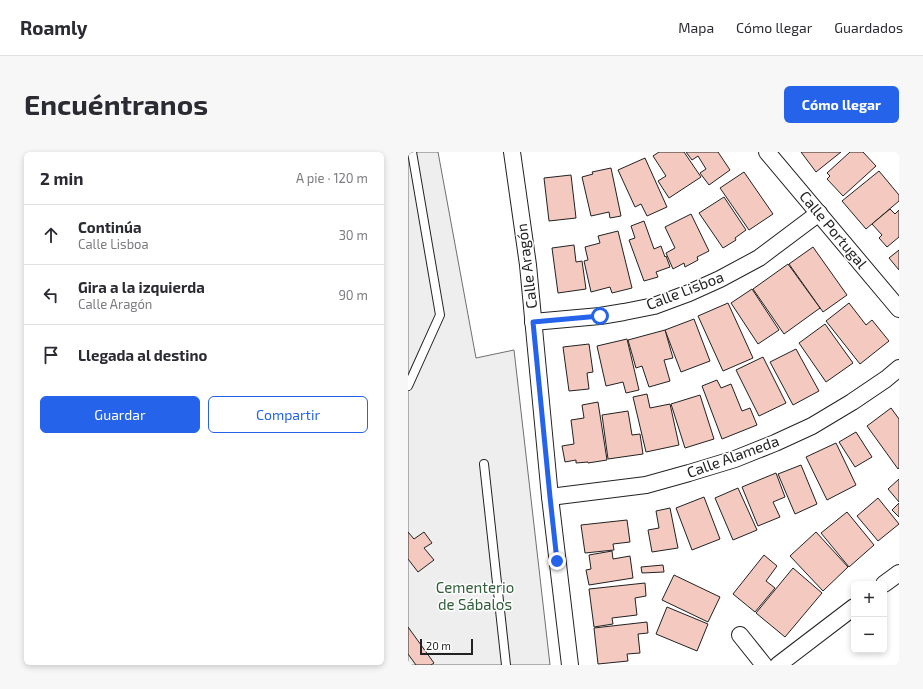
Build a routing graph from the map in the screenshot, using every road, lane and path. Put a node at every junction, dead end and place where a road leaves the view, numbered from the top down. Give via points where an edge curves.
1 (412, 152) edge
2 (514, 152) edge
3 (767, 152) edge
4 (819, 213) junction
5 (899, 309) edge
6 (533, 322) junction
7 (899, 368) edge
8 (408, 386) edge
9 (484, 464) dead end
10 (550, 497) junction
11 (899, 573) edge
12 (887, 582) edge
13 (851, 609) edge
14 (740, 635) dead end
15 (506, 665) edge
16 (570, 665) edge
17 (764, 665) edge
18 (778, 665) edge

1 - 8 lane via 440,315
2 - 6 street, Calle Aragón
3 - 4 street, Calle Portugal
4 - 5 street, Calle Portugal
4 - 6 street, Calle Lisboa via 759,258 689,293 654,306 624,312
6 - 10 street, Calle Aragón
7 - 10 street, Calle Alameda via 852,402 812,426 735,459 646,485
9 - 15 lane
10 - 16 street, Calle Aragón
11 - 12 street
13 - 18 street
14 - 17 street

